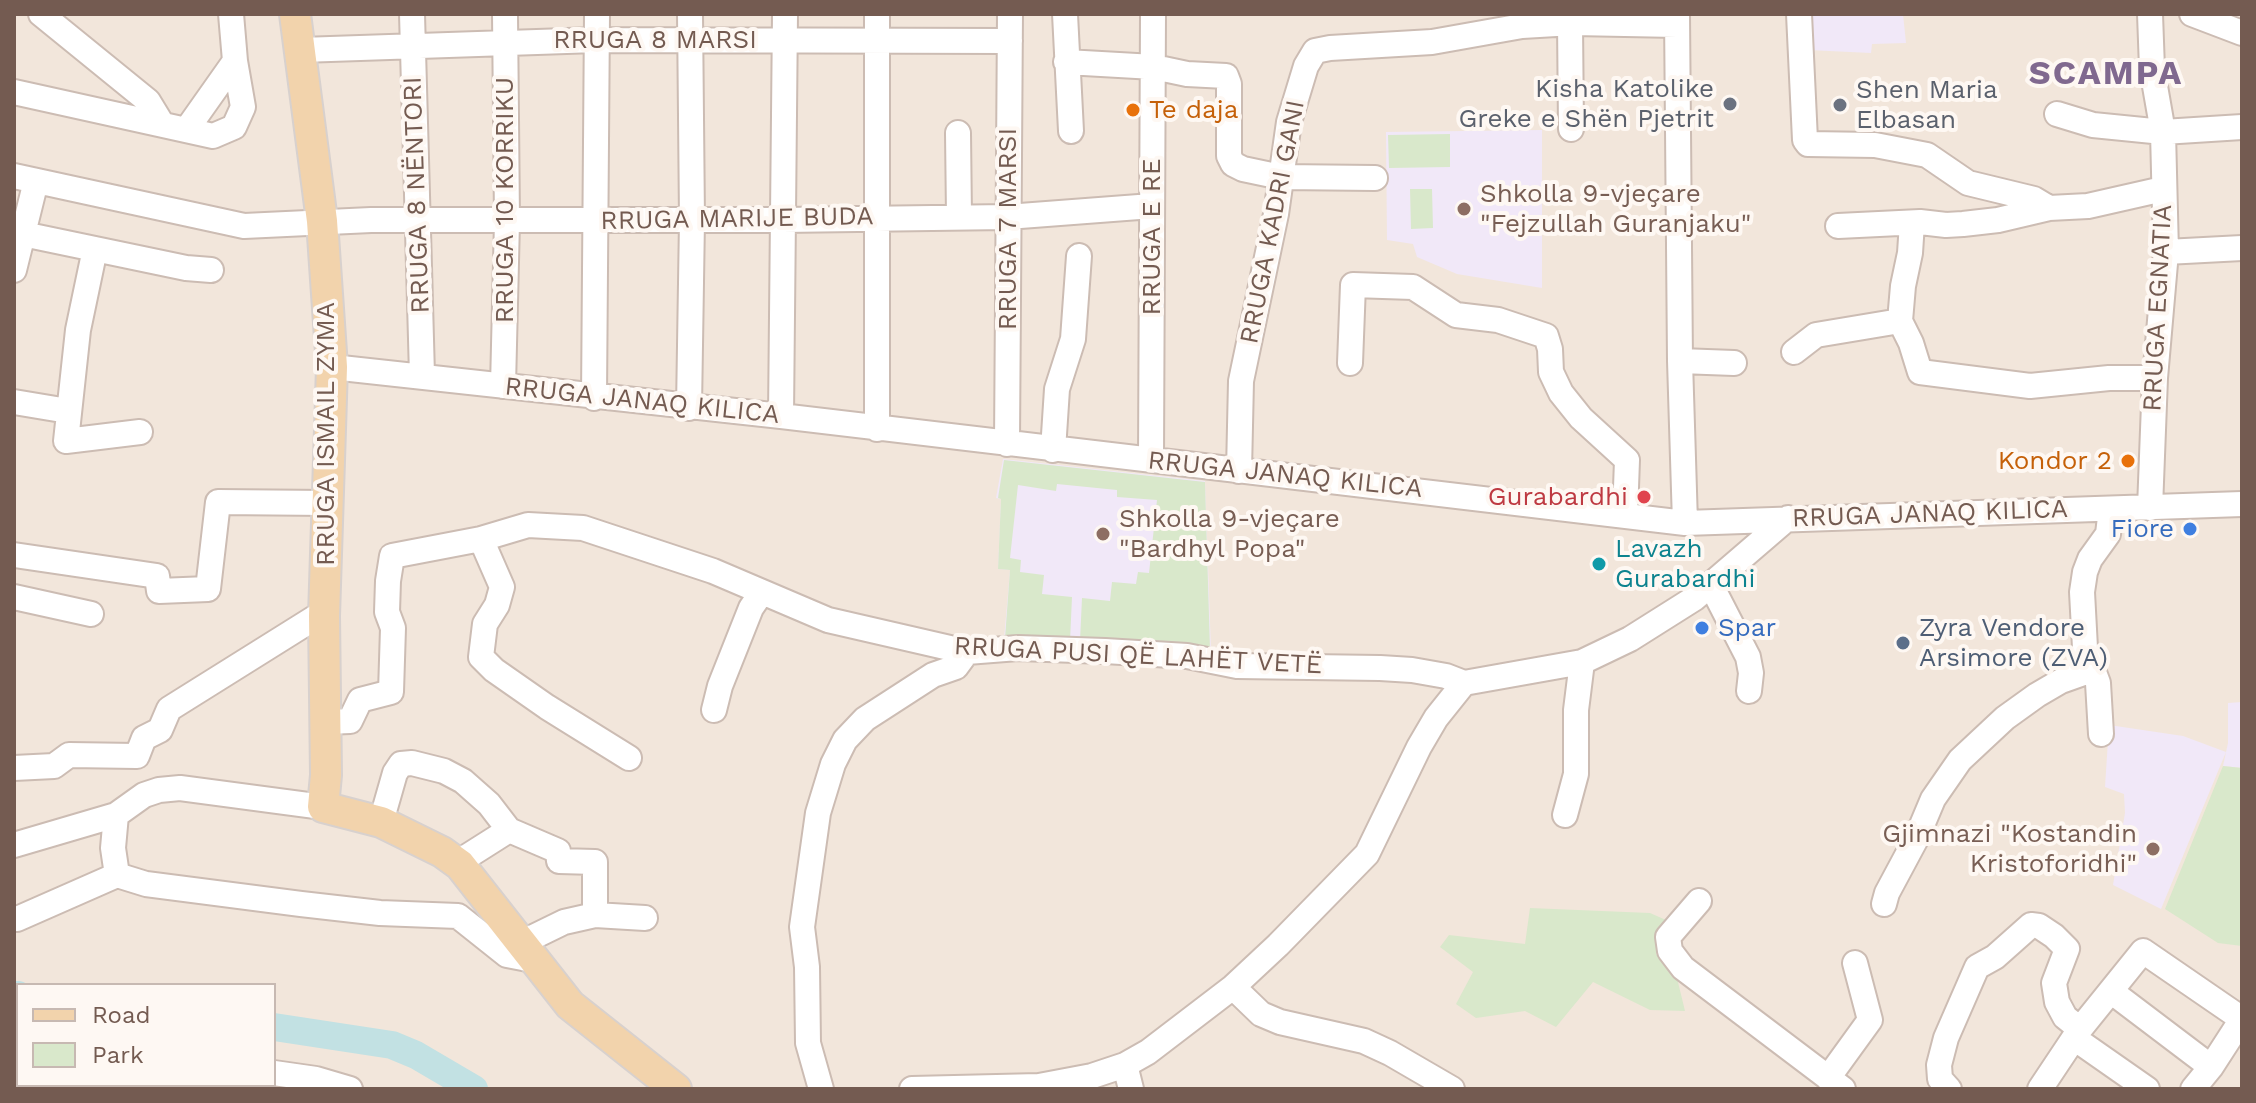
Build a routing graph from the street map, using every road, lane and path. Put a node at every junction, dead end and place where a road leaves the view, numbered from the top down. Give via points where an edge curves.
1 (41, 14) edge
2 (231, 14) edge
3 (295, 14) edge
4 (412, 14) edge
5 (505, 14) edge
6 (597, 14) edge
7 (690, 14) edge
8 (785, 14) edge
9 (877, 14) edge
10 (1010, 14) edge
11 (1065, 14) edge
12 (1153, 14) edge
13 (1799, 14) edge
14 (2150, 14) edge
15 (2197, 15) edge
16 (1677, 20) edge
17 (1570, 23) junction
18 (2242, 33) edge
19 (786, 39) junction
20 (596, 40) junction
21 (689, 40) junction
22 (877, 40) junction
23 (505, 41) junction
24 (1010, 41) junction
25 (413, 47) junction
26 (301, 50) junction
27 (235, 61) junction
28 (1066, 62) junction
29 (1154, 67) junction
30 (14, 92) edge
31 (2057, 114) dead end
32 (162, 124) junction
33 (2242, 127) edge
34 (187, 129) junction
35 (1571, 129) dead end
36 (1071, 131) dead end
37 (2163, 132) junction
38 (958, 133) dead end
39 (1281, 177) junction
40 (1375, 178) dead end
41 (25, 179) edge
42 (2163, 189) junction
43 (1152, 206) junction
44 (2049, 208) junction
45 (959, 217) junction
46 (1007, 217) junction
47 (875, 218) junction
48 (594, 220) junction
49 (692, 220) junction
50 (783, 220) junction
51 (322, 221) junction
52 (417, 221) junction
53 (507, 221) junction
54 (1912, 223) junction
55 (1838, 226) dead end
56 (23, 234) junction
57 (2242, 248) edge
58 (95, 249) junction
59 (2166, 252) junction
60 (1079, 256) dead end
61 (14, 270) edge
62 (211, 270) dead end
63 (1900, 321) junction
64 (1794, 352) dead end
65 (1680, 361) junction
66 (1350, 363) dead end
67 (1734, 363) dead end
68 (332, 367) junction
69 (422, 375) junction
70 (2155, 378) junction
71 (503, 386) junction
72 (594, 398) junction
73 (14, 402) edge
74 (689, 408) junction
75 (68, 411) junction
76 (781, 416) junction
77 (877, 429) junction
78 (140, 432) dead end
79 (1007, 444) junction
80 (1053, 450) junction
81 (1151, 460) junction
82 (1239, 471) junction
83 (328, 503) junction
84 (2242, 504) edge
85 (2150, 508) junction
86 (2111, 509) junction
87 (1625, 515) junction
88 (1788, 518) junction
89 (1685, 523) junction
90 (481, 539) junction
91 (16, 561) edge
92 (1711, 585) junction
93 (762, 592) junction
94 (14, 597) edge
95 (324, 612) junction
96 (91, 614) dead end
97 (967, 652) junction
98 (1582, 662) junction
99 (2092, 670) junction
100 (1464, 683) junction
101 (1749, 691) dead end
102 (714, 710) dead end
103 (326, 722) junction
104 (2101, 734) dead end
105 (137, 756) junction
106 (629, 758) dead end
107 (14, 768) edge
108 (144, 795) junction
109 (323, 807) junction
110 (116, 815) junction
111 (1565, 815) dead end
112 (381, 822) junction
113 (509, 830) junction
114 (14, 845) edge
115 (460, 865) junction
116 (117, 875) junction
117 (1699, 901) dead end
118 (1884, 904) dead end
119 (595, 915) junction
120 (645, 918) dead end
121 (17, 919) dead end
122 (527, 951) junction
123 (1855, 963) dead end
124 (1233, 987) junction
125 (2112, 992) junction
126 (2242, 1019) edge
127 (2077, 1033) junction
128 (2211, 1067) junction
129 (276, 1073) edge
130 (1128, 1077) edge
131 (1836, 1083) edge
132 (2049, 1086) edge
133 (350, 1089) edge
134 (676, 1089) edge
135 (821, 1089) edge
136 (912, 1089) edge
137 (1452, 1089) edge
138 (1949, 1089) edge
139 (2147, 1089) edge
140 (2193, 1089) edge

1 - 32 street via 148,101
2 - 27 street
3 - 26 main road, RRUGA ISMAIL ZYMA
4 - 25 street, RRUGA 8 NËNTORI
5 - 23 street, RRUGA 10 KORRIKU
6 - 20 street
7 - 21 street
8 - 19 street
9 - 22 street
10 - 24 street, RRUGA 7 MARSI
11 - 28 street
12 - 29 street, RRUGA E RE
13 - 44 street via 1808,144 1875,145 1927,155 1968,183 2034,199
14 - 37 street, RRUGA EGNATIA via 2152,69
15 - 18 street
16 - 17 street, RRUGA KADRI GANI
16 - 65 street
17 - 35 street
17 - 39 street, RRUGA KADRI GANI via 1315,51 1289,122
19 - 21 street, RRUGA 8 MARSI
19 - 22 street, RRUGA 8 MARSI
19 - 50 street
20 - 21 street, RRUGA 8 MARSI
20 - 23 street, RRUGA 8 MARSI
20 - 48 street
21 - 49 street
22 - 24 street, RRUGA 8 MARSI
22 - 47 street
23 - 25 street, RRUGA 8 MARSI
23 - 53 street, RRUGA 10 KORRIKU
24 - 46 street, RRUGA 7 MARSI
25 - 26 street, RRUGA 8 MARSI
25 - 52 street, RRUGA 8 NËNTORI
26 - 51 main road, RRUGA ISMAIL ZYMA
27 - 34 street
27 - 34 street via 243,107 234,127 213,136
28 - 29 street
28 - 36 street
29 - 39 street via 1226,76 1233,164
29 - 43 street, RRUGA E RE
30 - 32 street
31 - 37 street via 2093,125
32 - 34 street
33 - 37 street
37 - 42 street, RRUGA EGNATIA
38 - 45 street
39 - 40 street
39 - 82 street, RRUGA KADRI GANI via 1241,381
41 - 51 street, RRUGA MARIJE BUDA via 244,226
41 - 56 street
42 - 44 street via 2088,206
42 - 59 street, RRUGA EGNATIA
43 - 46 street, RRUGA MARIJE BUDA
43 - 81 street, RRUGA E RE
44 - 54 street via 1963,224
45 - 46 street, RRUGA MARIJE BUDA
45 - 47 street, RRUGA MARIJE BUDA
46 - 79 street, RRUGA 7 MARSI
47 - 50 street, RRUGA MARIJE BUDA
47 - 77 street
48 - 49 street, RRUGA MARIJE BUDA
48 - 53 street, RRUGA MARIJE BUDA
48 - 72 street
49 - 50 street, RRUGA MARIJE BUDA
49 - 74 street
50 - 76 street
51 - 52 street, RRUGA MARIJE BUDA
51 - 68 main road, RRUGA ISMAIL ZYMA
52 - 53 street, RRUGA MARIJE BUDA
52 - 69 street, RRUGA 8 NËNTORI
53 - 71 street, RRUGA 10 KORRIKU
54 - 55 street
54 - 63 street
56 - 58 street
56 - 61 street
57 - 59 street
58 - 62 street
58 - 75 street
59 - 70 street, RRUGA EGNATIA
60 - 80 street via 1073,339 1057,389
63 - 64 street via 1816,335
63 - 70 street via 1920,372 2030,386
65 - 67 street
65 - 89 street
66 - 87 street via 1353,285 1413,287 1456,315 1498,320 1546,336 1551,372 1561,393 1627,460
68 - 69 street, RRUGA JANAQ KILICA
68 - 83 main road, RRUGA ISMAIL ZYMA
69 - 71 street, RRUGA JANAQ KILICA
70 - 85 street, RRUGA EGNATIA
71 - 72 street, RRUGA JANAQ KILICA
72 - 74 street, RRUGA JANAQ KILICA
73 - 75 street
74 - 76 street, RRUGA JANAQ KILICA
75 - 78 street via 66,441
76 - 77 street, RRUGA JANAQ KILICA
77 - 79 street, RRUGA JANAQ KILICA
79 - 80 street, RRUGA JANAQ KILICA
80 - 81 street, RRUGA JANAQ KILICA
81 - 82 street, RRUGA JANAQ KILICA
82 - 87 street, RRUGA JANAQ KILICA
83 - 91 street via 218,502 208,589 159,591 157,576
83 - 95 main road, RRUGA ISMAIL ZYMA
84 - 85 street, RRUGA JANAQ KILICA
85 - 86 street, RRUGA JANAQ KILICA
86 - 88 street, RRUGA JANAQ KILICA
86 - 99 street via 2108,534 2090,559 2083,582 2085,648
87 - 89 street, RRUGA JANAQ KILICA
88 - 89 street, RRUGA JANAQ KILICA
88 - 92 street, RRUGA PUSI QË LAHËT VETË
90 - 93 street, RRUGA PUSI QË LAHËT VETË via 528,525 583,528
90 - 103 street, RRUGA PUSI QË LAHËT VETË via 392,556 387,612 393,628 391,692 360,700 350,721
90 - 106 street via 502,587 485,624 481,657 547,707
92 - 98 street, RRUGA PUSI QË LAHËT VETË via 1630,639
92 - 101 street via 1748,657
93 - 97 street, RRUGA PUSI QË LAHËT VETË via 828,620
93 - 102 street via 751,608
94 - 96 street
95 - 103 main road, RRUGA ISMAIL ZYMA
95 - 105 street via 169,709 160,730 144,738
97 - 100 street, RRUGA PUSI QË LAHËT VETË via 1089,650 1187,656 1237,666 1401,669
97 - 135 street via 956,667 933,675 865,719 845,740 829,774 818,813 802,927 808,1043
98 - 100 street, RRUGA PUSI QË LAHËT VETË
98 - 111 street via 1576,774
99 - 104 street via 2098,683
99 - 118 street via 2061,681 2026,703 1960,760 1933,799
100 - 124 street via 1419,747 1367,854
103 - 109 main road, RRUGA ISMAIL ZYMA
105 - 107 street via 69,755 54,766
105 - 108 street via 137,779
108 - 109 street via 180,788
108 - 110 street
109 - 112 main road
110 - 114 street
110 - 116 street
112 - 113 street via 395,773 401,764 412,763 463,781
112 - 115 main road
113 - 115 street
113 - 119 street via 558,851 559,861 595,862
115 - 122 main road
116 - 121 street
116 - 122 street via 146,884 301,904 458,916 507,955
117 - 131 street via 1668,937 1670,951 1683,968
119 - 120 street
119 - 122 street via 564,922
122 - 134 main road via 570,1005
123 - 131 street via 1870,1020
124 - 130 street via 1148,1052
124 - 137 street via 1261,1014 1364,1041
125 - 126 street via 2143,951
125 - 127 street
125 - 128 street
126 - 128 street
127 - 132 street
127 - 138 street via 2057,1002 2054,983 2067,949 2031,925 1977,967 1939,1065 1940,1079
127 - 139 street
128 - 140 street
129 - 133 street
130 - 136 street via 1092,1076 1039,1086

